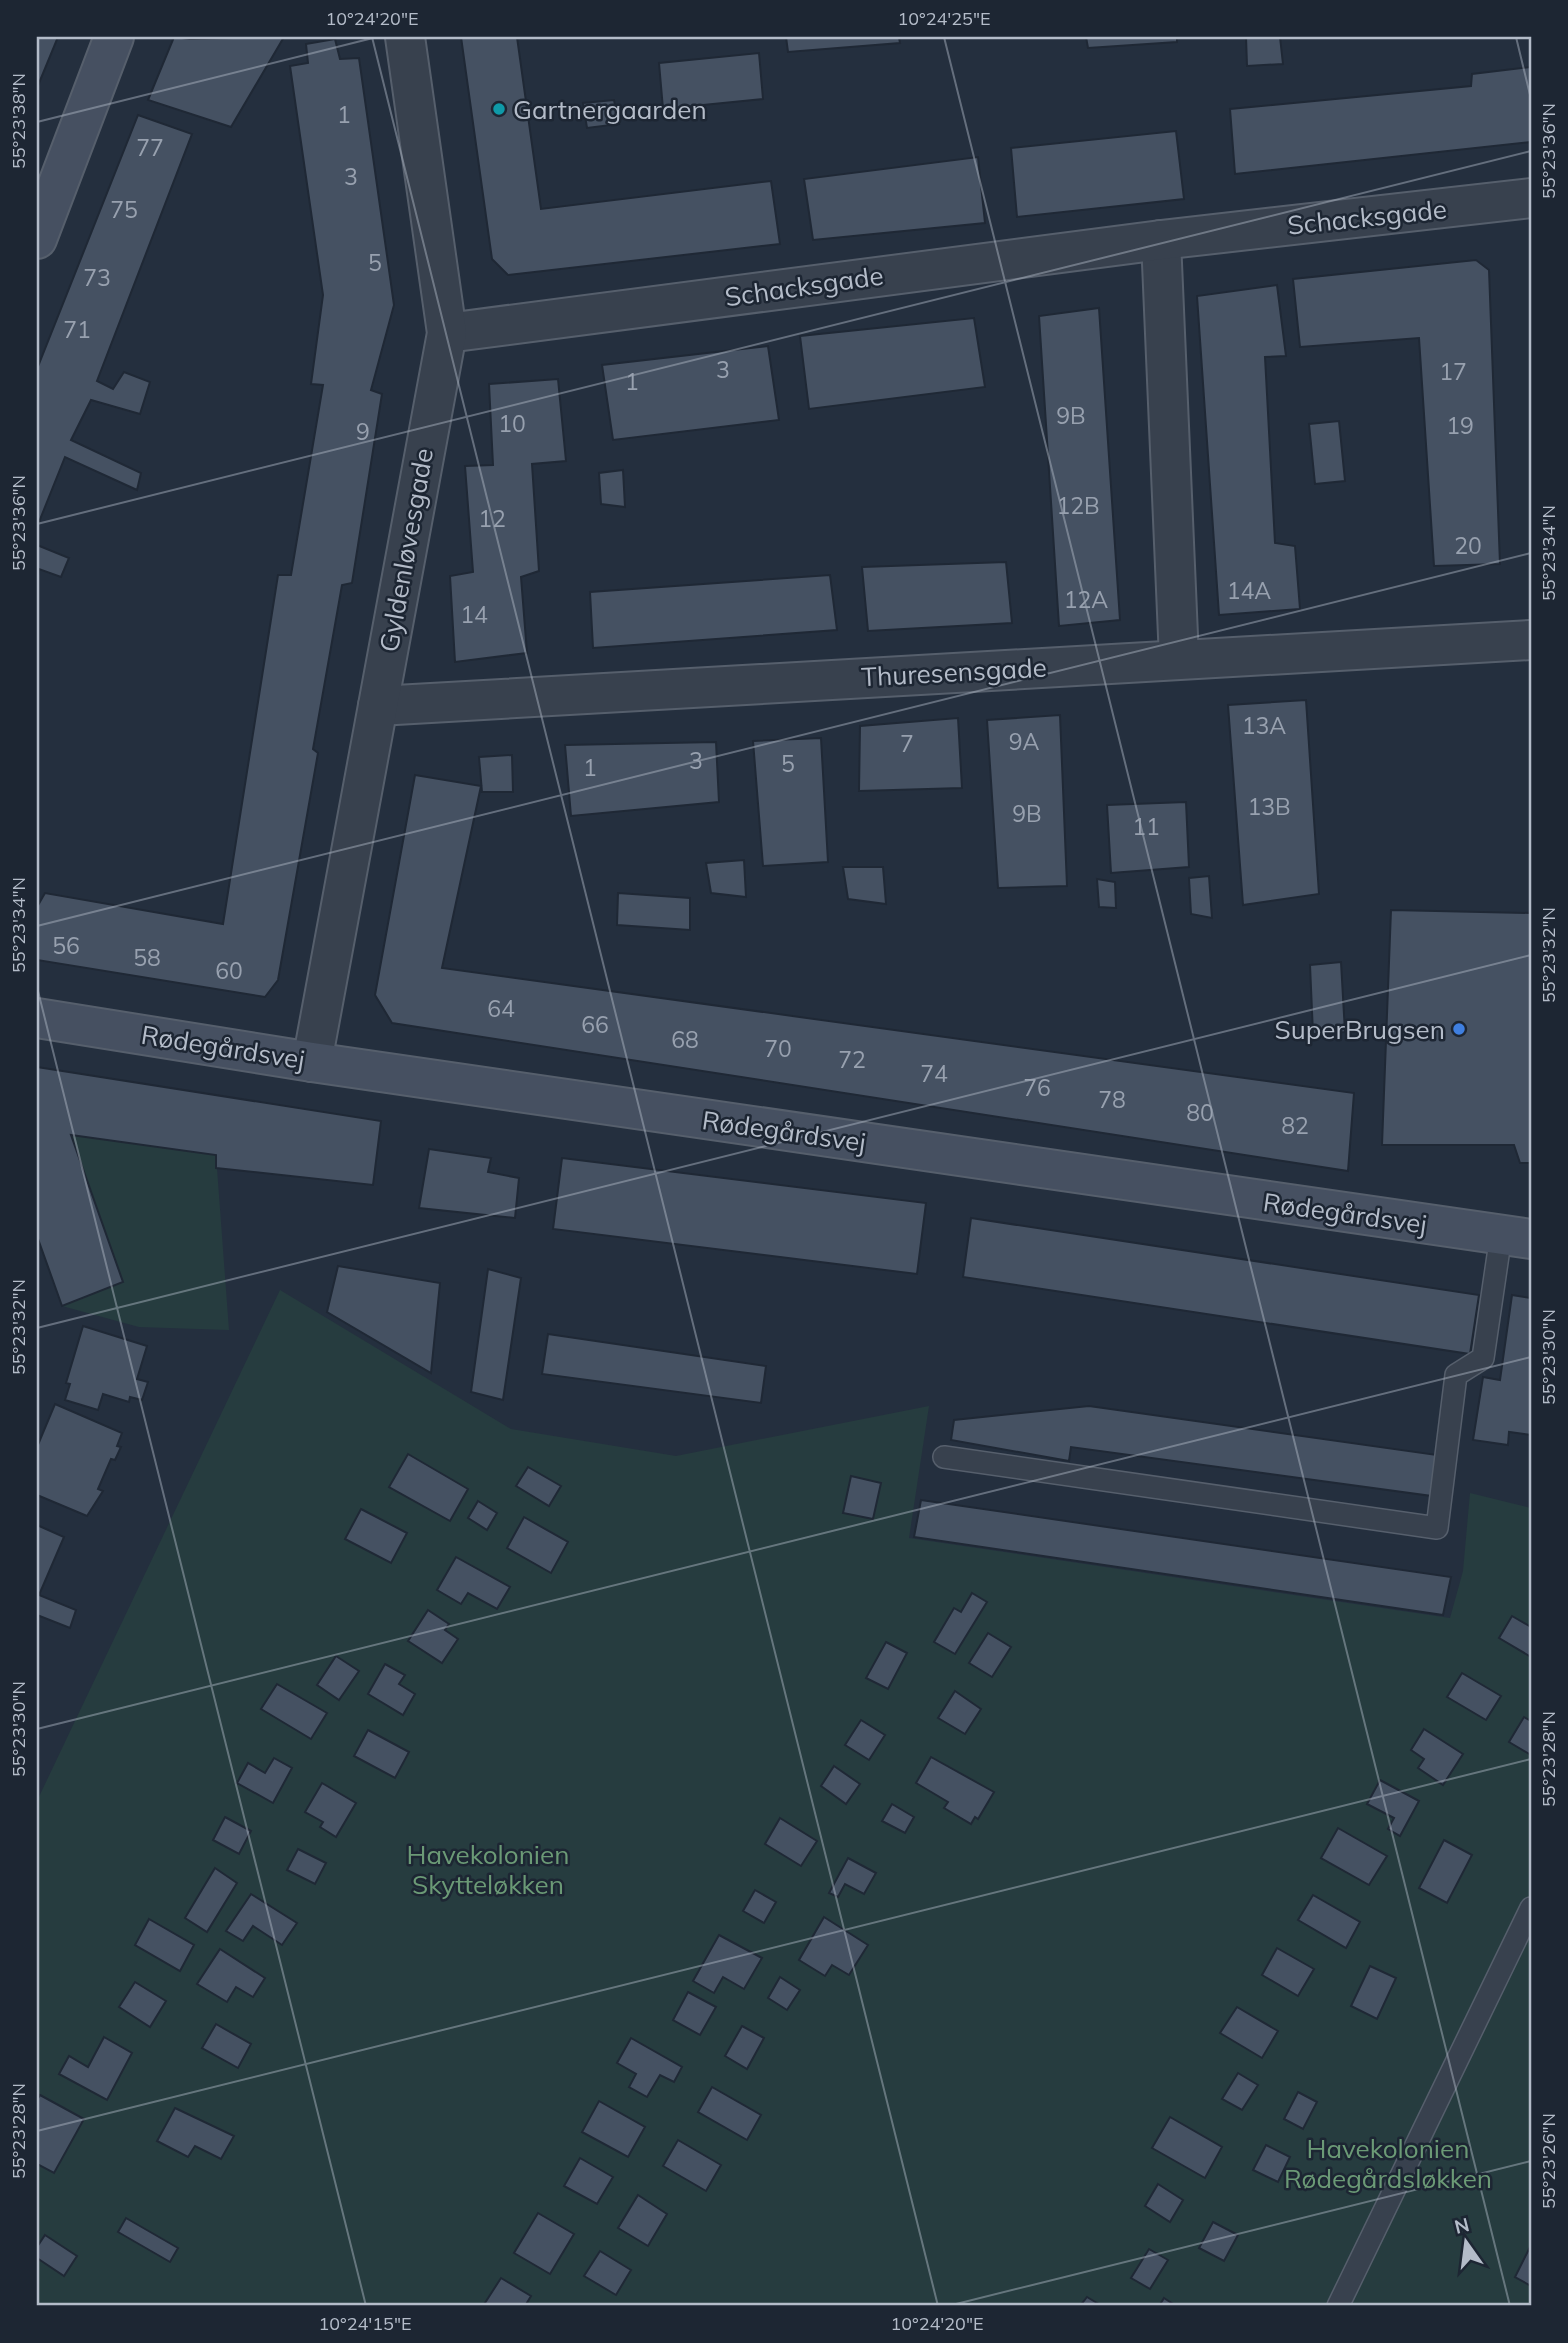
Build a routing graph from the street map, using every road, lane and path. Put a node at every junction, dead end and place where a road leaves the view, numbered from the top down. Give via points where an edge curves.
1 (114, 37) edge
2 (405, 37) edge
3 (1531, 198) edge
4 (37, 239) edge
5 (1161, 240) junction
6 (447, 333) junction
7 (1531, 639) edge
8 (1179, 659) junction
9 (378, 706) junction
10 (37, 1018) edge
11 (312, 1062) junction
12 (1516, 1237) edge
13 (944, 1457) dead end
14 (1531, 1908) edge
15 (1338, 2306) edge

1 - 4 street
2 - 6 street, Gyldenløvesgade
3 - 5 street, Schacksgade
5 - 6 street, Schacksgade
5 - 8 street
6 - 9 street, Gyldenløvesgade
7 - 8 street, Thuresensgade
8 - 9 street, Thuresensgade
9 - 11 street, Gyldenløvesgade
10 - 11 street, Rødegårdsvej
11 - 12 street, Rødegårdsvej
12 - 13 lane via 1483,1358 1456,1376 1437,1528
14 - 15 lane

